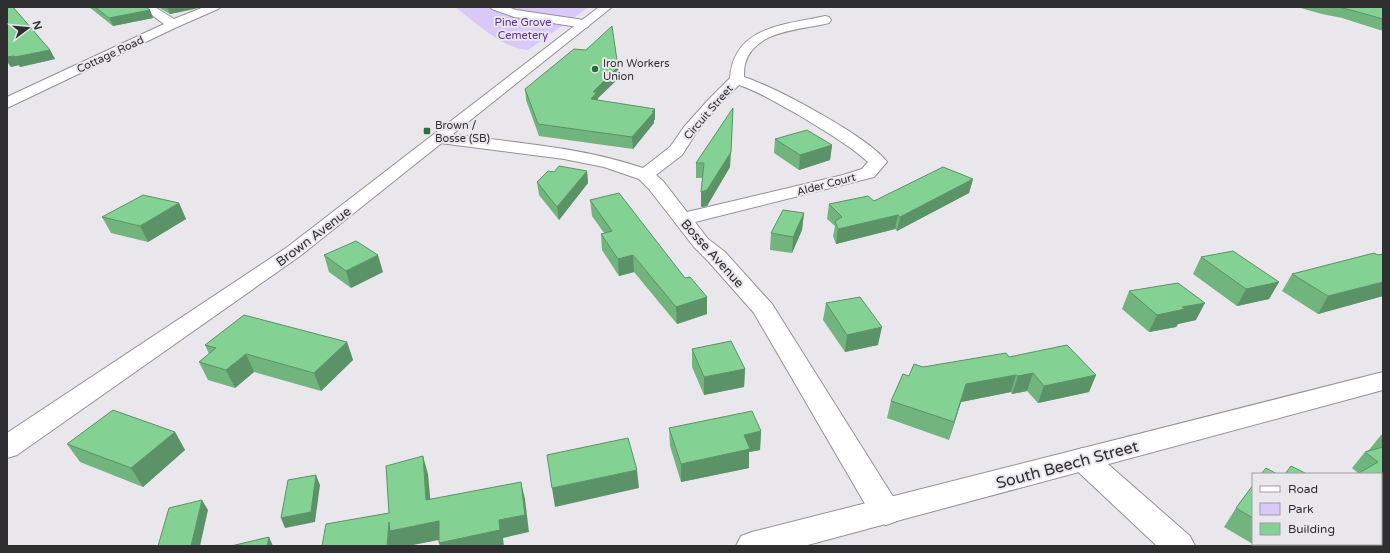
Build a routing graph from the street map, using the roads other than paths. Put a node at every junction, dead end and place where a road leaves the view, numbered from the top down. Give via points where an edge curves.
1 (147, 7) edge
2 (214, 7) edge
3 (496, 7) edge
4 (606, 7) edge
5 (825, 20) dead end
6 (173, 24) junction
7 (584, 24) junction
8 (738, 79) junction
9 (7, 103) edge
10 (440, 138) junction
11 (645, 175) junction
12 (682, 219) junction
13 (1383, 381) edge
14 (7, 447) edge
15 (1082, 460) junction
16 (886, 512) junction
17 (752, 546) edge
18 (1179, 546) edge

1 - 6 street
2 - 6 street, Cottage Road
3 - 7 street via 514,13
4 - 7 street, Brown Avenue
5 - 8 street, Circuit Street via 778,30 756,38 738,64
6 - 9 street, Cottage Road
7 - 10 street, Brown Avenue
8 - 11 street, Circuit Street via 713,103 676,151
8 - 12 street, Alder Court via 768,91 809,115 866,151 878,162 868,173 848,179
10 - 11 street, Bosse Avenue via 564,154 608,162
10 - 14 street, Brown Avenue via 293,252
11 - 12 street, Bosse Avenue
12 - 16 street, Bosse Avenue via 764,309
13 - 15 street, South Beech Street
15 - 16 street, South Beech Street
15 - 18 street
16 - 17 street, South Beech Street

